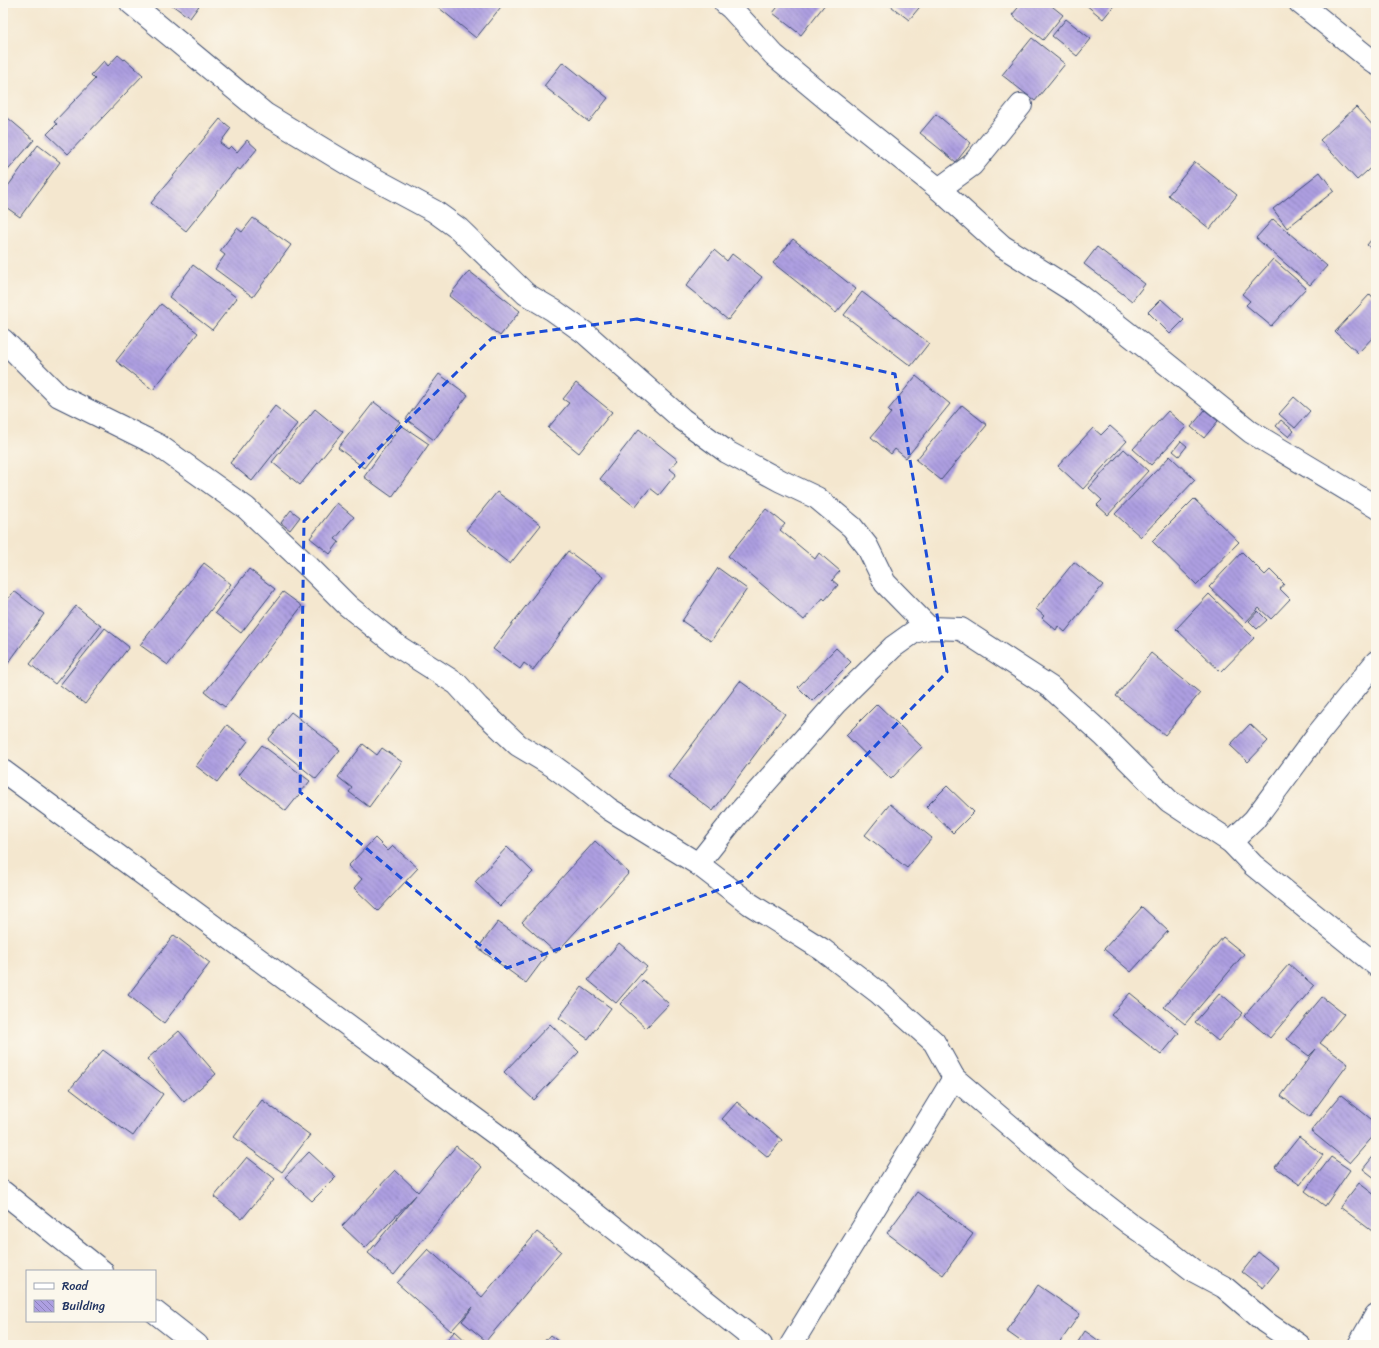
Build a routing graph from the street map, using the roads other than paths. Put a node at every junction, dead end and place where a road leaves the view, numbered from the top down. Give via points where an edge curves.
1 (131, 3) edge
2 (725, 3) edge
3 (1300, 3) edge
4 (1376, 64) edge
5 (1021, 105) dead end
6 (939, 189) junction
7 (3, 340) edge
8 (1376, 507) edge
9 (929, 628) junction
10 (1376, 662) edge
11 (3, 771) edge
12 (1231, 842) junction
13 (698, 864) junction
14 (1376, 965) edge
15 (954, 1078) junction
16 (3, 1192) edge
17 (101, 1270) edge
18 (156, 1313) edge
19 (1376, 1315) edge
20 (197, 1345) edge
21 (761, 1345) edge
22 (791, 1345) edge
23 (1299, 1345) edge
24 (1359, 1345) edge

1 - 9 street via 265,114 356,169 434,211 459,229 526,294 585,333 682,419 727,452 817,498 852,527 867,546 885,583
2 - 6 street via 774,55
3 - 4 street
5 - 6 street via 972,164
6 - 8 street via 1002,246 1078,294 1251,432
7 - 13 street via 60,396 158,445 246,508 348,606 399,647 457,684 518,745 553,766 609,809
9 - 12 street via 961,629 1050,687 1103,735 1169,801
9 - 13 street via 914,632 893,647 835,704 736,816
10 - 12 street via 1317,735 1254,820
11 - 21 street via 497,1135
12 - 14 street via 1253,865
13 - 15 street via 750,904 823,950 878,993 934,1042
15 - 22 street
15 - 23 street via 1072,1179 1130,1224 1194,1271 1224,1288 1265,1322
16 - 17 street
18 - 20 street
19 - 24 street

